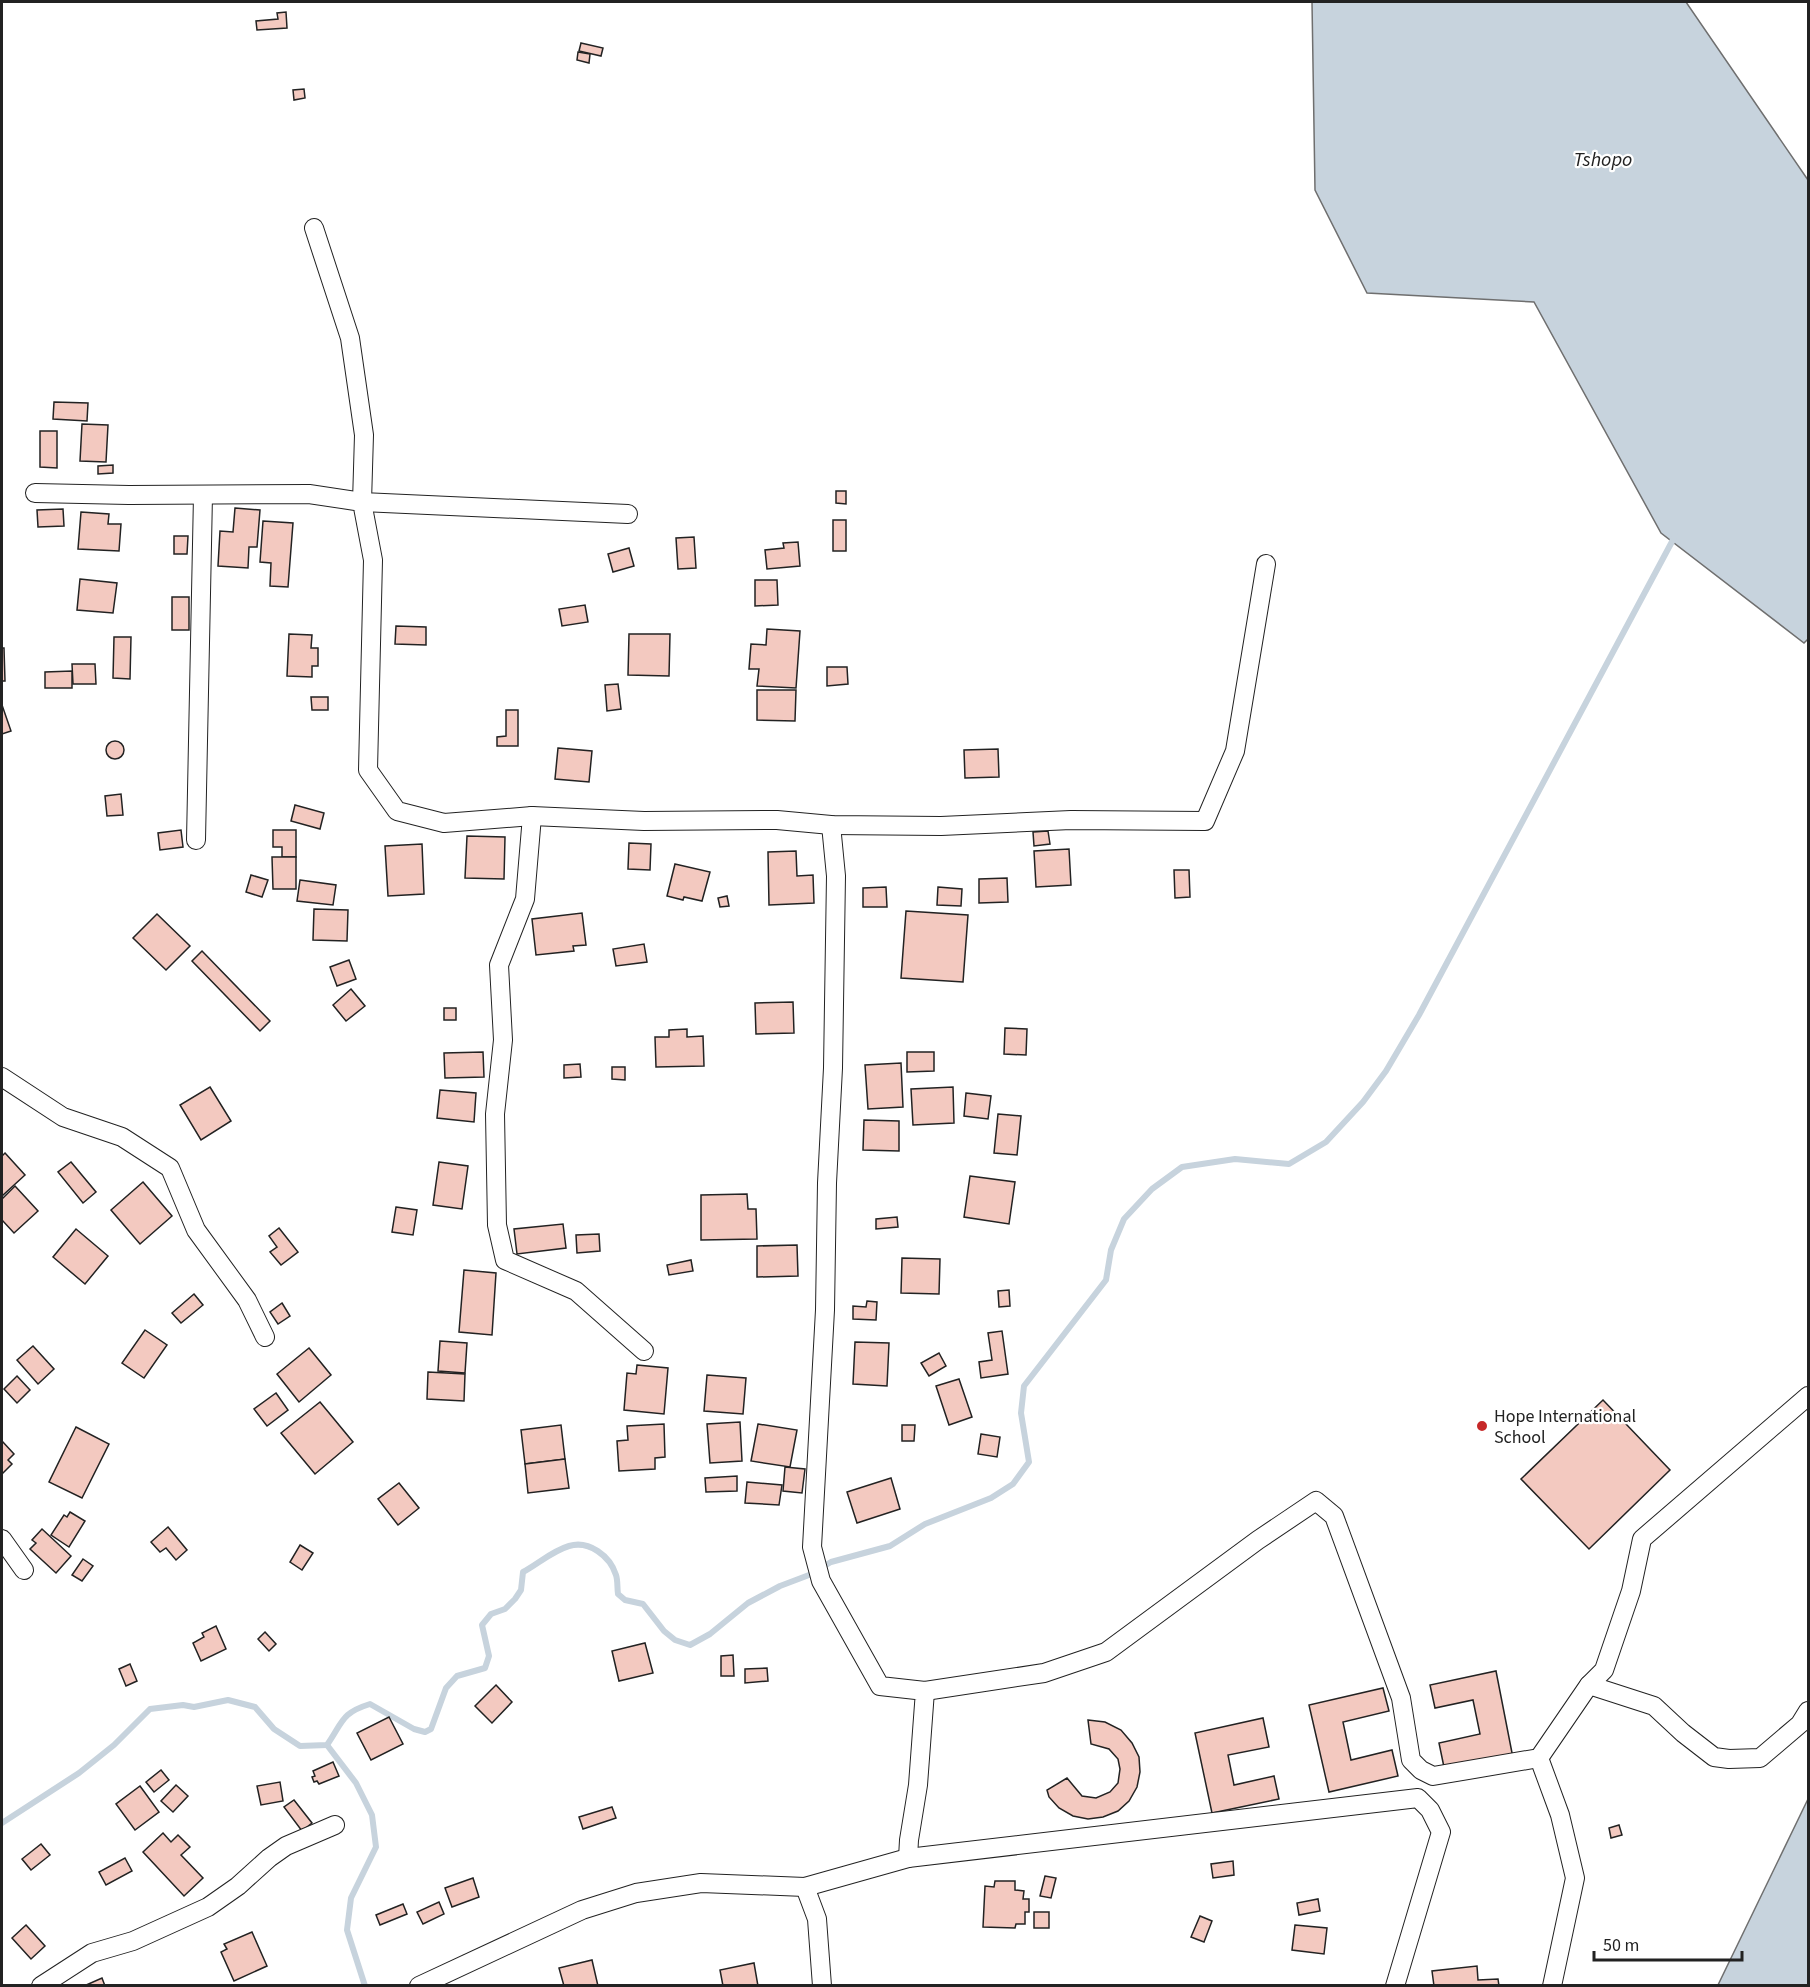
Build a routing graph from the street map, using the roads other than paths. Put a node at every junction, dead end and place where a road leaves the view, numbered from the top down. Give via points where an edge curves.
1 (314, 228) dead end
2 (35, 493) dead end
3 (203, 495) junction
4 (362, 502) junction
5 (628, 514) dead end
6 (1266, 564) dead end
7 (532, 816) junction
8 (831, 825) junction
9 (196, 840) dead end
10 (2, 1077) edge
11 (265, 1337) dead end
12 (644, 1352) dead end
13 (1809, 1396) edge
14 (2, 1539) edge
15 (24, 1570) dead end
16 (1589, 1685) junction
17 (925, 1691) junction
18 (1809, 1711) edge
19 (1539, 1758) junction
20 (335, 1825) dead end
21 (908, 1858) junction
22 (805, 1887) junction
23 (41, 1986) edge
24 (419, 1986) edge
25 (822, 1986) edge
26 (1395, 1986) edge
27 (1552, 1986) edge

1 - 4 street via 350,338 364,435
2 - 3 street
3 - 4 street via 309,494
3 - 9 street
4 - 5 street
4 - 7 street via 373,560 368,770 397,811 444,823
6 - 8 street via 1235,751 1205,821
7 - 8 street via 644,821 777,820
7 - 12 street via 525,898 499,965 503,1040 495,1114 496,1225 505,1260 576,1291
8 - 17 street via 836,876 833,1068 812,1547 821,1581 880,1686
10 - 11 street via 63,1118 122,1137 170,1168 196,1230 247,1300
13 - 16 street via 1642,1539 1631,1591 1604,1670
14 - 15 street
16 - 18 street via 1654,1706 1713,1757 1729,1759 1760,1758 1800,1724
16 - 19 street
17 - 19 street via 1044,1672 1106,1652 1316,1501 1334,1516 1401,1698 1411,1760 1433,1776
17 - 21 street
19 - 27 street via 1560,1815 1575,1878
20 - 23 street via 286,1846 208,1906 133,1941 92,1953
21 - 22 street
21 - 26 street via 1418,1798 1430,1810 1441,1832
22 - 24 street via 702,1883 636,1893 582,1910
22 - 25 street via 817,1919

